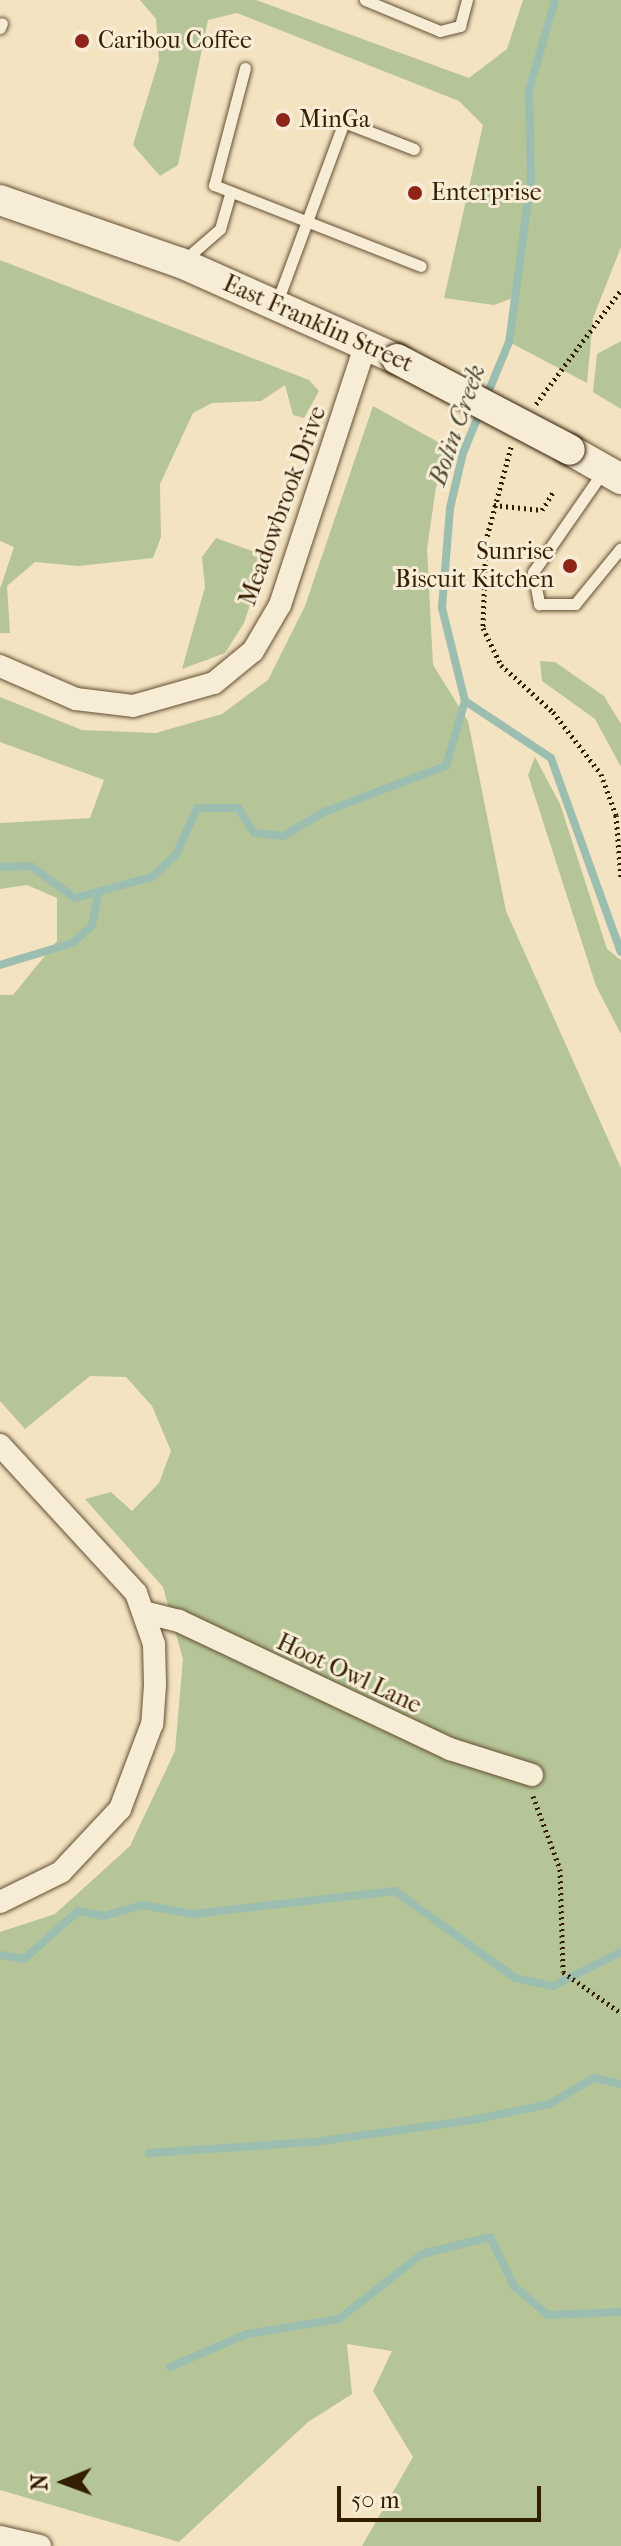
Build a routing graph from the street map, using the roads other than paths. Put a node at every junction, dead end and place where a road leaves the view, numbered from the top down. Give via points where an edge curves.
1 (365, 0) edge
2 (467, 0) edge
3 (245, 68) dead end
4 (414, 149) dead end
5 (229, 197) junction
6 (0, 200) edge
7 (306, 224) junction
8 (181, 263) junction
9 (421, 266) dead end
10 (277, 303) junction
11 (366, 343) junction
12 (613, 474) edge
13 (621, 548) edge
14 (0, 666) edge
15 (0, 1445) edge
16 (147, 1613) junction
17 (532, 1775) road end
18 (0, 1902) edge
19 (0, 2537) edge
20 (40, 2546) edge

1 - 2 lane via 440,31 460,26
3 - 5 lane via 214,185
4 - 7 lane via 344,122
5 - 7 lane
5 - 8 lane via 220,229
6 - 8 main road, East Franklin Street
7 - 9 lane
7 - 10 lane
8 - 10 main road, East Franklin Street
10 - 11 main road, East Franklin Street
11 - 12 main road, East Franklin Street, bridge
11 - 14 street, Meadowbrook Drive via 280,605 253,651 214,683 133,706 76,699
12 - 13 lane via 533,572 539,604 575,604
15 - 16 street via 74,1520
16 - 17 street, Hoot Owl Lane via 179,1621 450,1749
16 - 18 street via 154,1644 152,1724 120,1809 61,1872
19 - 20 street

